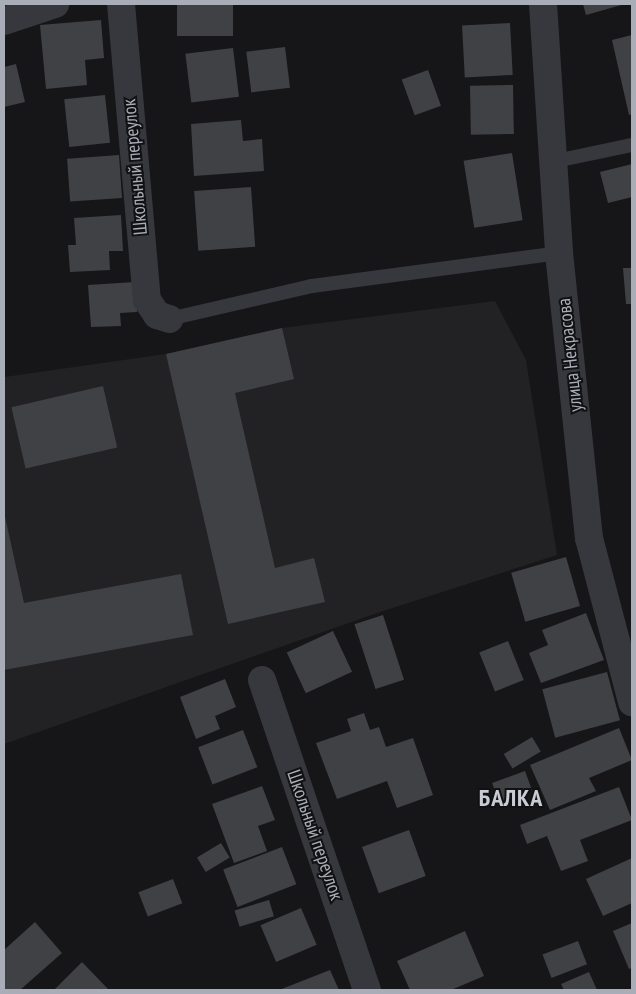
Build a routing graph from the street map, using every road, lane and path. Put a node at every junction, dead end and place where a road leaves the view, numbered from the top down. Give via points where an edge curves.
1 (55, 4) edge
2 (121, 4) edge
3 (543, 4) edge
4 (4, 21) edge
5 (632, 145) edge
6 (551, 162) junction
7 (559, 253) junction
8 (168, 319) joint
9 (262, 680) dead end
10 (632, 702) edge
11 (367, 990) edge

1 - 4 street
2 - 8 street, Школьный переулок via 146,300 157,315
3 - 6 street, улица Некрасова
5 - 6 lane
6 - 7 street, улица Некрасова
7 - 8 lane via 312,286
7 - 10 street, улица Некрасова via 589,538
9 - 11 street, Школьный переулок

